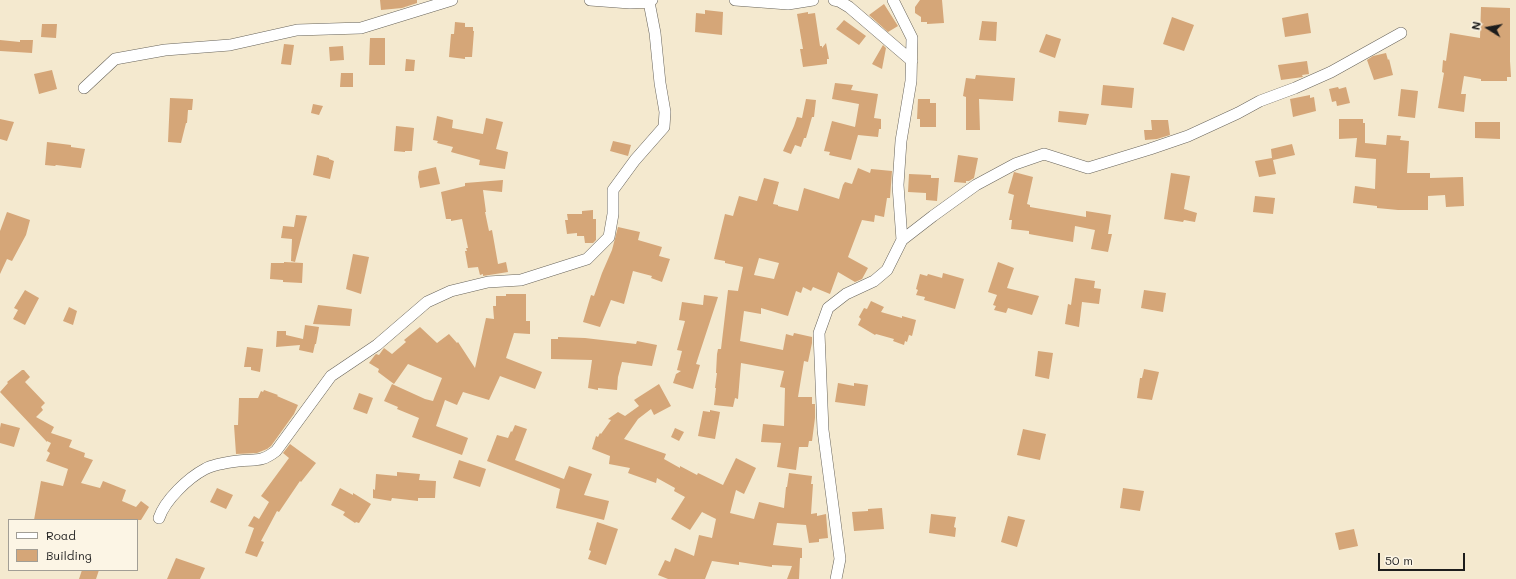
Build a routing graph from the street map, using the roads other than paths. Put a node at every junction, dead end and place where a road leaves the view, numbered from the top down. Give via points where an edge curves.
1 (452, 0) edge
2 (590, 0) edge
3 (735, 0) edge
4 (813, 0) edge
5 (834, 0) edge
6 (894, 0) edge
7 (650, 1) edge
8 (1401, 33) dead end
9 (912, 61) junction
10 (84, 88) dead end
11 (902, 240) junction
12 (159, 518) dead end
13 (836, 579) edge

1 - 10 street via 361,28 297,30 230,45 165,50 115,59
2 - 7 street via 630,3
3 - 4 street via 788,4
5 - 9 street via 849,7
6 - 9 street via 912,38
7 - 12 street via 665,112 664,127 613,190 613,214 609,237 601,246 587,259 521,280 488,282 452,291 426,302 377,345 331,376 276,450 266,458 256,461 238,461 206,468 183,484 162,509
8 - 11 street via 1331,72 1260,101 1188,136 1150,149 1088,168 1044,154 1015,164 976,185
9 - 11 street via 898,185
11 - 13 street via 887,270 874,281 846,294 828,308 819,333 822,430 840,558

